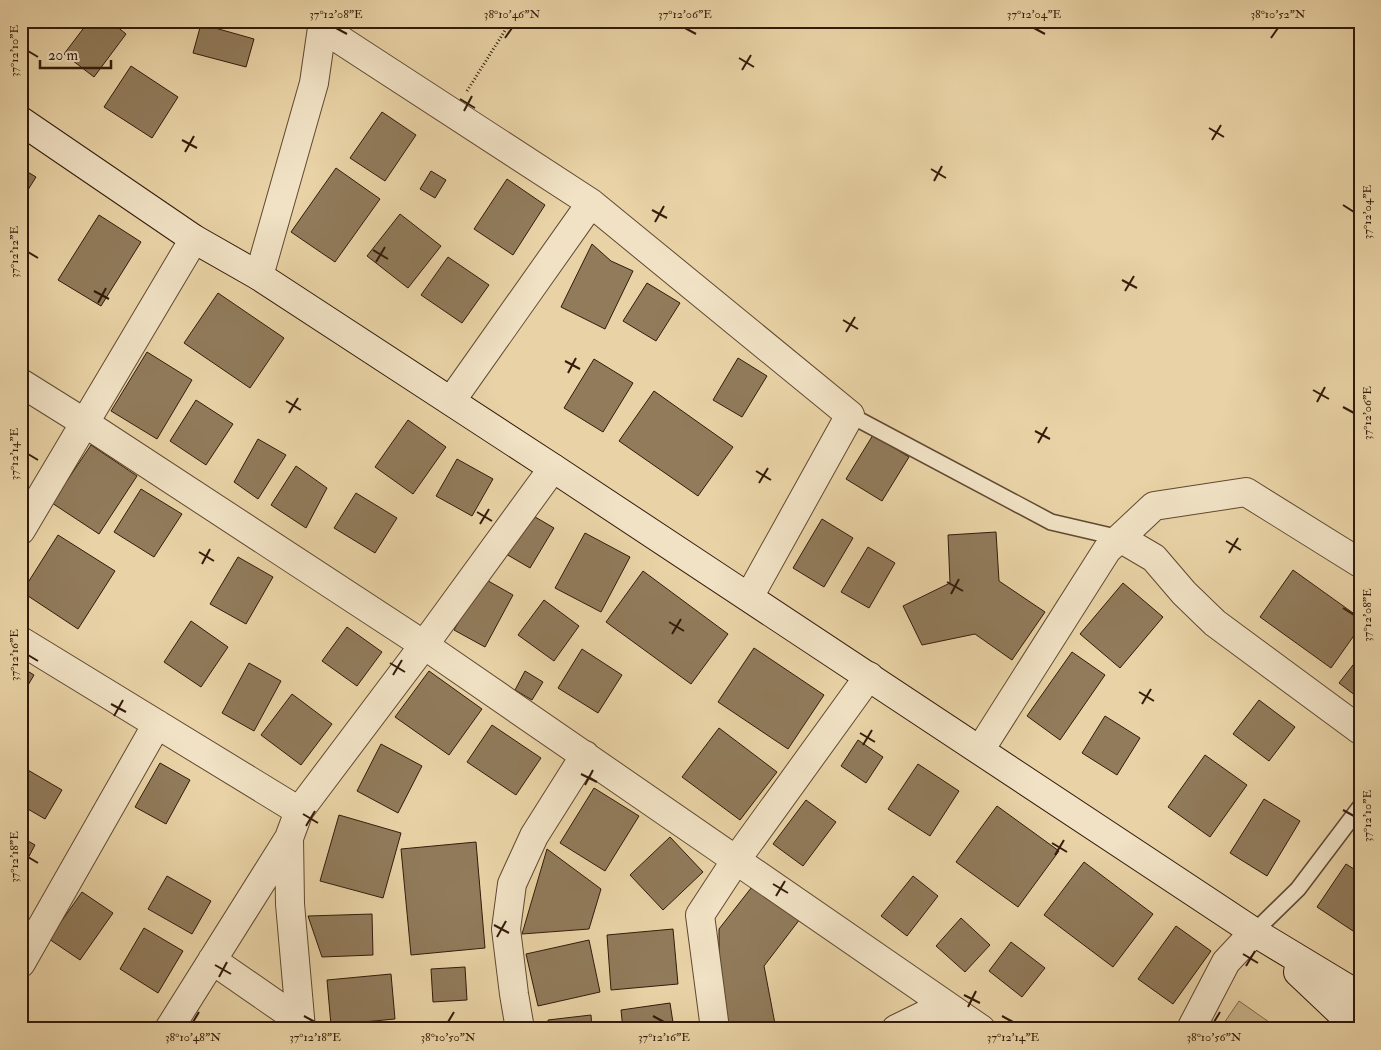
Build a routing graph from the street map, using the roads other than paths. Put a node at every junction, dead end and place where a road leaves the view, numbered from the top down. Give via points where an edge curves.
1 (322, 24) edge
2 (21, 121) edge
3 (591, 203) junction
4 (194, 239) junction
5 (259, 276) junction
6 (21, 383) edge
7 (451, 401) junction
8 (850, 415) junction
9 (84, 423) junction
10 (553, 468) junction
11 (21, 530) edge
12 (1120, 538) junction
13 (1360, 563) edge
14 (749, 597) junction
15 (21, 641) edge
16 (424, 645) junction
17 (869, 676) junction
18 (157, 724) junction
19 (1360, 730) edge
20 (980, 750) junction
21 (585, 756) junction
22 (1360, 807) edge
23 (299, 811) junction
24 (289, 838) junction
25 (736, 860) junction
26 (1254, 932) junction
27 (212, 960) junction
28 (21, 963) edge
29 (1360, 996) edge
30 (945, 1004) junction
31 (301, 1025) edge
32 (169, 1029) edge
33 (520, 1029) edge
34 (715, 1029) edge
35 (896, 1029) edge
36 (981, 1029) edge
37 (1192, 1029) edge
38 (1358, 1029) edge

1 - 3 street
1 - 5 street via 314,83
2 - 4 street
3 - 7 street
3 - 8 street
4 - 5 street
4 - 9 street
5 - 7 street
6 - 9 street
7 - 10 street
8 - 12 lane via 1051,522
8 - 14 street
9 - 11 street
9 - 16 street
10 - 14 street
10 - 16 street
12 - 13 street via 1154,506 1246,492
12 - 19 street via 1154,558 1215,623
12 - 20 street via 1107,550
14 - 17 street
15 - 18 street
16 - 21 street
16 - 23 street
17 - 20 street
17 - 25 street
18 - 23 street
18 - 28 street
20 - 26 street
21 - 25 street
21 - 33 street via 534,836 512,884 506,929
22 - 26 lane via 1298,889
23 - 24 street
24 - 27 street
24 - 31 street via 290,904
25 - 30 street
25 - 34 street via 700,915
26 - 29 street
26 - 37 street via 1226,962
26 - 38 street
27 - 31 street
27 - 32 street
30 - 35 street
30 - 36 street

